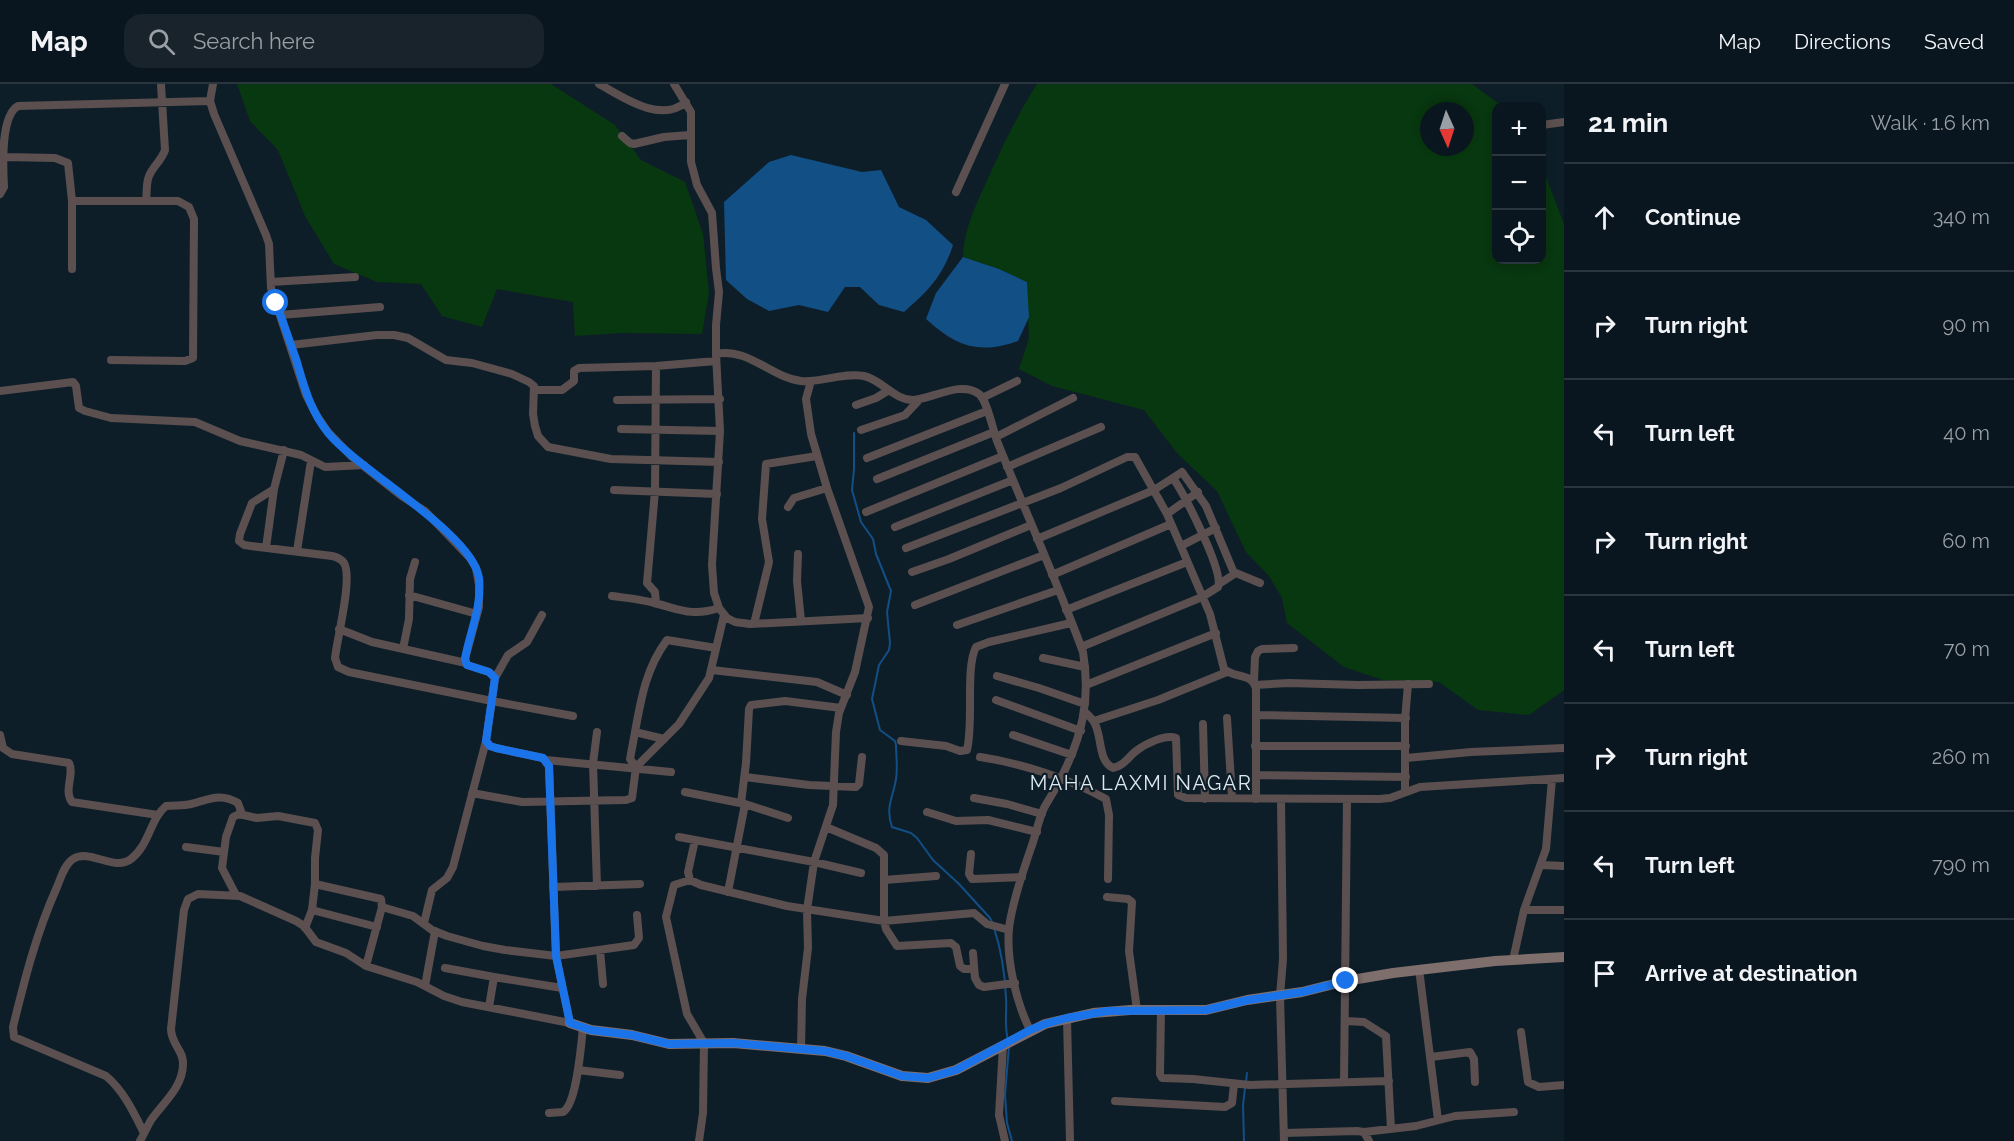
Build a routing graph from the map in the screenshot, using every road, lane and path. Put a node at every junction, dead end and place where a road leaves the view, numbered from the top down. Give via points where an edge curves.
1 (161, 84) edge
2 (213, 84) edge
3 (599, 84) edge
4 (674, 84) edge
5 (1005, 84) edge
6 (210, 101) junction
7 (161, 102) junction
8 (686, 102) junction
9 (1564, 122) edge
10 (1546, 124) edge
11 (690, 135) junction
12 (622, 136) dead end
13 (3, 157) junction
14 (956, 192) dead end
15 (0, 194) edge
16 (72, 201) junction
17 (146, 201) junction
18 (72, 269) dead end
19 (355, 277) dead end
20 (271, 282) junction
21 (380, 307) dead end
22 (280, 315) junction
23 (291, 345) junction
24 (716, 357) junction
25 (111, 360) dead end
26 (656, 366) junction
27 (811, 381) junction
28 (1017, 381) dead end
29 (534, 390) junction
30 (889, 390) junction
31 (0, 391) edge
32 (982, 398) junction
33 (1074, 398) dead end
34 (617, 399) dead end
35 (656, 399) junction
36 (720, 399) junction
37 (920, 399) junction
38 (856, 405) dead end
39 (987, 411) junction
40 (1101, 427) dead end
41 (621, 429) dead end
42 (656, 430) junction
43 (861, 430) dead end
44 (720, 431) junction
45 (995, 435) junction
46 (284, 450) junction
47 (818, 456) junction
48 (1003, 456) junction
49 (867, 458) dead end
50 (655, 460) junction
51 (311, 461) junction
52 (719, 462) junction
53 (364, 465) junction
54 (1007, 467) junction
55 (1173, 478) junction
56 (877, 479) dead end
57 (1013, 480) junction
58 (827, 488) junction
59 (274, 489) junction
60 (614, 490) dead end
61 (1154, 490) junction
62 (655, 491) junction
63 (1198, 492) junction
64 (717, 494) junction
65 (1186, 501) junction
66 (1023, 503) junction
67 (788, 507) dead end
68 (866, 512) dead end
69 (1167, 514) junction
70 (1171, 524) junction
71 (1031, 525) junction
72 (895, 527) dead end
73 (1216, 528) junction
74 (1203, 536) junction
75 (1037, 539) junction
76 (1180, 546) junction
77 (266, 548) junction
78 (906, 548) dead end
79 (297, 551) junction
80 (798, 554) dead end
81 (1044, 555) junction
82 (416, 562) dead end
83 (1187, 562) junction
84 (912, 572) dead end
85 (1234, 573) junction
86 (1052, 575) junction
87 (1260, 583) dead end
88 (1220, 584) junction
89 (1058, 590) junction
90 (409, 595) junction
91 (612, 596) dead end
92 (1202, 597) junction
93 (656, 603) junction
94 (915, 605) dead end
95 (718, 608) junction
96 (1066, 610) junction
97 (477, 614) junction
98 (542, 615) dead end
99 (724, 615) junction
100 (868, 618) junction
101 (801, 621) junction
102 (1071, 623) junction
103 (754, 624) junction
104 (957, 625) dead end
105 (339, 629) junction
106 (1216, 633) junction
107 (1081, 647) junction
108 (717, 648) junction
109 (1294, 648) dead end
110 (403, 649) junction
111 (1043, 658) dead end
112 (466, 663) junction
113 (1085, 667) junction
114 (712, 670) junction
115 (1227, 672) junction
116 (997, 676) dead end
117 (495, 678) junction
118 (1255, 683) junction
119 (1408, 684) junction
120 (1429, 684) dead end
121 (1086, 685) junction
122 (846, 695) junction
123 (996, 700) dead end
124 (492, 701) junction
125 (841, 708) junction
126 (1085, 708) junction
127 (573, 716) dead end
128 (1256, 716) junction
129 (1227, 718) dead end
130 (1406, 718) junction
131 (1094, 721) junction
132 (1203, 724) dead end
133 (1081, 731) junction
134 (597, 732) dead end
135 (635, 732) junction
136 (0, 735) edge
137 (1013, 735) dead end
138 (664, 739) junction
139 (486, 741) junction
140 (901, 741) dead end
141 (1255, 746) junction
142 (1406, 747) junction
143 (1564, 748) edge
144 (1072, 755) junction
145 (862, 757) dead end
146 (980, 757) dead end
147 (1406, 758) junction
148 (546, 760) junction
149 (593, 763) junction
150 (636, 767) junction
151 (671, 772) dead end
152 (1256, 776) junction
153 (745, 777) junction
154 (1406, 777) junction
155 (1564, 778) edge
156 (1552, 779) junction
157 (1060, 780) junction
158 (835, 787) junction
159 (1405, 791) junction
160 (685, 792) dead end
161 (472, 793) junction
162 (1232, 797) junction
163 (974, 798) dead end
164 (594, 799) junction
165 (1205, 799) junction
166 (1256, 799) junction
167 (1281, 799) junction
168 (1347, 799) junction
169 (551, 801) junction
170 (743, 804) junction
171 (927, 812) dead end
172 (242, 814) junction
173 (1042, 814) junction
174 (158, 815) junction
175 (788, 819) dead end
176 (826, 827) junction
177 (1037, 832) junction
178 (679, 837) dead end
179 (695, 840) junction
180 (186, 847) dead end
181 (738, 848) junction
182 (224, 852) junction
183 (971, 854) dead end
184 (814, 862) junction
185 (1542, 865) junction
186 (1564, 866) edge
187 (861, 873) dead end
188 (936, 876) dead end
189 (1022, 877) junction
190 (1108, 879) dead end
191 (690, 880) junction
192 (884, 880) junction
193 (315, 884) junction
194 (640, 884) dead end
195 (597, 886) junction
196 (553, 887) junction
197 (728, 892) junction
198 (236, 895) junction
199 (1107, 897) dead end
200 (381, 907) junction
201 (312, 910) junction
202 (807, 910) junction
203 (1524, 910) junction
204 (1564, 910) edge
205 (637, 915) dead end
206 (884, 921) junction
207 (424, 923) junction
208 (377, 927) junction
209 (305, 928) junction
210 (1009, 930) junction
211 (435, 931) junction
212 (600, 950) junction
213 (973, 953) dead end
214 (556, 956) junction
215 (1564, 957) edge
216 (1513, 960) junction
217 (366, 966) junction
218 (445, 968) dead end
219 (974, 969) junction
220 (1419, 969) junction
221 (494, 977) junction
222 (1346, 981) junction
223 (603, 984) dead end
224 (1008, 984) junction
225 (425, 986) junction
226 (562, 988) junction
227 (1280, 996) junction
228 (489, 1007) junction
229 (1137, 1010) junction
230 (1161, 1010) junction
231 (1067, 1018) junction
232 (1345, 1021) junction
233 (570, 1023) junction
234 (583, 1028) junction
235 (1030, 1030) junction
236 (1521, 1032) dead end
237 (704, 1043) junction
238 (1007, 1044) junction
239 (801, 1048) junction
240 (1431, 1057) junction
241 (578, 1070) junction
242 (620, 1075) dead end
243 (1344, 1081) junction
244 (1389, 1081) junction
245 (1475, 1082) dead end
246 (1238, 1084) junction
247 (1282, 1085) junction
248 (1564, 1085) edge
249 (1114, 1101) dead end
250 (1514, 1112) dead end
251 (549, 1113) dead end
252 (1438, 1120) junction
253 (1391, 1129) junction
254 (1324, 1131) junction
255 (1364, 1132) junction
256 (142, 1137) edge
257 (1284, 1137) edge
258 (699, 1141) edge
259 (1005, 1141) edge
260 (1070, 1141) edge
261 (1325, 1141) edge
262 (1368, 1141) edge

1 - 7 street
2 - 6 street
3 - 8 street via 650,108 673,110
4 - 8 street
5 - 14 street
6 - 7 street
6 - 20 street via 266,235
7 - 13 street via 18,106 7,121
7 - 17 street via 165,150 150,173
8 - 11 street
9 - 10 street
11 - 12 street via 634,144
11 - 24 street via 694,177 713,218 720,292
13 - 15 street via 4,187
13 - 16 street via 66,160
16 - 17 street
16 - 18 street
17 - 25 street via 184,203 194,219 194,354 185,361
19 - 20 street
20 - 22 street
21 - 22 street
22 - 23 street
23 - 29 street via 401,336 447,360 512,374 529,382
23 - 53 street via 316,416 338,443
24 - 26 street
24 - 27 street via 724,352 741,355 786,377
24 - 36 street
26 - 29 street via 579,368 574,371 574,381 562,390
26 - 35 street
27 - 30 street via 864,376
27 - 47 street via 806,409
28 - 32 street
29 - 50 street via 535,426 548,447 611,459
30 - 37 street via 905,399
30 - 38 street
31 - 46 street via 73,382 79,408 85,411 122,419 190,421 240,441
32 - 37 street via 967,390
32 - 39 street
33 - 45 street
34 - 35 street
35 - 36 street
35 - 42 street
36 - 44 street
37 - 43 street via 905,415
39 - 45 street
39 - 49 street
40 - 54 street
41 - 42 street
42 - 44 street
42 - 50 street
44 - 52 street
45 - 48 street
45 - 56 street
46 - 51 street
46 - 59 street
47 - 58 street
47 - 103 street via 766,464 762,519 769,562
48 - 54 street
48 - 68 street
50 - 52 street
50 - 62 street
51 - 53 street via 330,468
51 - 79 street
52 - 64 street
53 - 97 street via 425,511 471,558 478,576
54 - 57 street
55 - 61 street
55 - 63 street via 1182,472
55 - 65 street
57 - 66 street
57 - 72 street
58 - 67 street via 794,498
58 - 100 street via 867,600
59 - 77 street
59 - 77 street via 252,503 239,538 241,544
60 - 62 street
61 - 66 street via 1137,458 1131,456
61 - 69 street
61 - 75 street
62 - 64 street
62 - 93 street via 647,583 656,592
63 - 65 street
63 - 73 street
64 - 95 street via 712,577
65 - 69 street
65 - 74 street
66 - 71 street
66 - 78 street
69 - 70 street
70 - 76 street
70 - 86 street
71 - 75 street
71 - 84 street
73 - 74 street
73 - 85 street
74 - 76 street
74 - 88 street
75 - 81 street
76 - 83 street
77 - 79 street
79 - 105 street via 332,556 345,564 346,592
80 - 101 street
81 - 86 street
81 - 94 street
82 - 90 street
83 - 92 street
83 - 96 street
85 - 87 street
85 - 88 street
86 - 89 street
88 - 92 street
89 - 96 street
89 - 104 street
90 - 97 street
90 - 110 street
91 - 93 street
92 - 106 street
92 - 107 street
93 - 95 street via 685,612
95 - 99 street
96 - 102 street
97 - 112 street
98 - 117 street via 527,642 508,655
99 - 103 street via 735,622
99 - 108 street
100 - 101 street
100 - 122 street
101 - 103 street
102 - 107 street
102 - 140 street via 976,647 972,658 968,750
105 - 110 street
105 - 124 street via 335,658 342,670
106 - 115 street via 1221,662
106 - 121 street
107 - 113 street
108 - 114 street
108 - 135 street via 666,640 643,686
109 - 118 street via 1258,651
110 - 112 street
111 - 113 street
112 - 117 street
113 - 121 street
114 - 122 street via 817,682
114 - 138 street via 679,724
115 - 118 street
115 - 131 street
116 - 126 street via 1039,688
117 - 124 street
118 - 119 street
118 - 128 street
119 - 120 street
119 - 130 street
121 - 126 street
122 - 125 street
123 - 133 street
124 - 127 street
124 - 139 street
125 - 153 street via 785,701 751,705
125 - 158 street
126 - 131 street
126 - 133 street
128 - 130 street
128 - 141 street
129 - 162 street
130 - 142 street
131 - 165 street via 1104,757 1113,768 1142,747 1166,737 1176,738 1178,795
132 - 165 street
133 - 144 street
134 - 149 street
135 - 138 street
135 - 150 street via 630,759
136 - 174 street via 3,748 12,754 69,763 68,793 72,802
137 - 144 street
138 - 150 street
139 - 148 street via 496,748
139 - 161 street
141 - 142 street
141 - 152 street
142 - 147 street
143 - 147 street
144 - 157 street
145 - 158 street via 858,786
146 - 157 street via 1016,763
147 - 154 street
148 - 149 street
148 - 169 street
149 - 150 street
149 - 164 street
150 - 151 street
150 - 164 street via 632,798
152 - 154 street
152 - 166 street
153 - 158 street
153 - 170 street
154 - 159 street
155 - 156 street
156 - 159 street via 1429,786
156 - 185 street
157 - 173 street
157 - 190 street via 1108,801
158 - 176 street
159 - 168 street via 1390,798
160 - 170 street
161 - 169 street via 522,802
161 - 207 street via 453,867 432,890
162 - 165 street
162 - 166 street
163 - 173 street
164 - 169 street
164 - 195 street
166 - 167 street
167 - 168 street
167 - 227 street
168 - 222 street
169 - 196 street
170 - 175 street
170 - 181 street
171 - 177 street via 956,821 988,820
172 - 174 street via 240,805 233,800 212,797 166,806
172 - 182 street via 232,818
172 - 193 street via 315,823
173 - 177 street
174 - 256 street via 148,839 126,862 79,856 65,869 36,936 12,1032 19,1040 106,1076 124,1096
176 - 184 street
176 - 192 street via 879,850 884,855
177 - 189 street
178 - 179 street
179 - 181 street
179 - 191 street
180 - 182 street
181 - 184 street
181 - 197 street
182 - 198 street via 223,872
183 - 189 street via 972,879
184 - 187 street
184 - 202 street
185 - 186 street
185 - 203 street
188 - 192 street
189 - 210 street
191 - 197 street
191 - 237 street via 674,885 666,917 687,1014
192 - 206 street
193 - 200 street via 380,898
193 - 201 street
194 - 195 street
195 - 196 street
196 - 214 street
197 - 202 street
198 - 209 street
198 - 256 street via 198,894 186,903 171,1033 183,1058 183,1071 175,1090
199 - 229 street via 1132,902 1129,951
200 - 207 street
200 - 208 street
201 - 208 street
201 - 209 street
202 - 206 street
202 - 239 street
203 - 204 street
203 - 216 street
205 - 212 street via 636,944
206 - 210 street via 971,912 993,926
206 - 219 street via 897,946 951,943 956,947 960,966
207 - 211 street
208 - 217 street
209 - 217 street via 316,942 346,953
210 - 224 street
211 - 214 street via 483,946
211 - 225 street
212 - 214 street
212 - 223 street
213 - 219 street
214 - 226 street
215 - 216 street
216 - 220 street
217 - 225 street
218 - 221 street
219 - 224 street via 979,985
220 - 222 street
220 - 240 street
221 - 226 street
221 - 228 street
222 - 227 street
222 - 232 street
224 - 235 street
225 - 228 street via 453,999
226 - 233 street
227 - 230 street via 1206,1010
227 - 247 street
228 - 233 street
229 - 230 street
229 - 231 street
230 - 246 street via 1161,1078
231 - 235 street
231 - 260 street
232 - 243 street
232 - 244 street via 1367,1023 1386,1036
233 - 234 street
234 - 237 street via 669,1044
234 - 241 street
235 - 238 street
236 - 248 street via 1528,1082 1539,1087
237 - 239 street
237 - 258 street
238 - 239 street via 956,1070 928,1078 902,1076 846,1056
238 - 259 street via 999,1115
240 - 245 street via 1470,1052
240 - 252 street
241 - 242 street
241 - 251 street via 567,1110
243 - 244 street
243 - 247 street
244 - 253 street
246 - 247 street
246 - 249 street via 1232,1103 1225,1107
247 - 257 street
250 - 252 street
252 - 253 street
253 - 255 street
254 - 255 street
254 - 257 street
254 - 261 street
255 - 262 street

